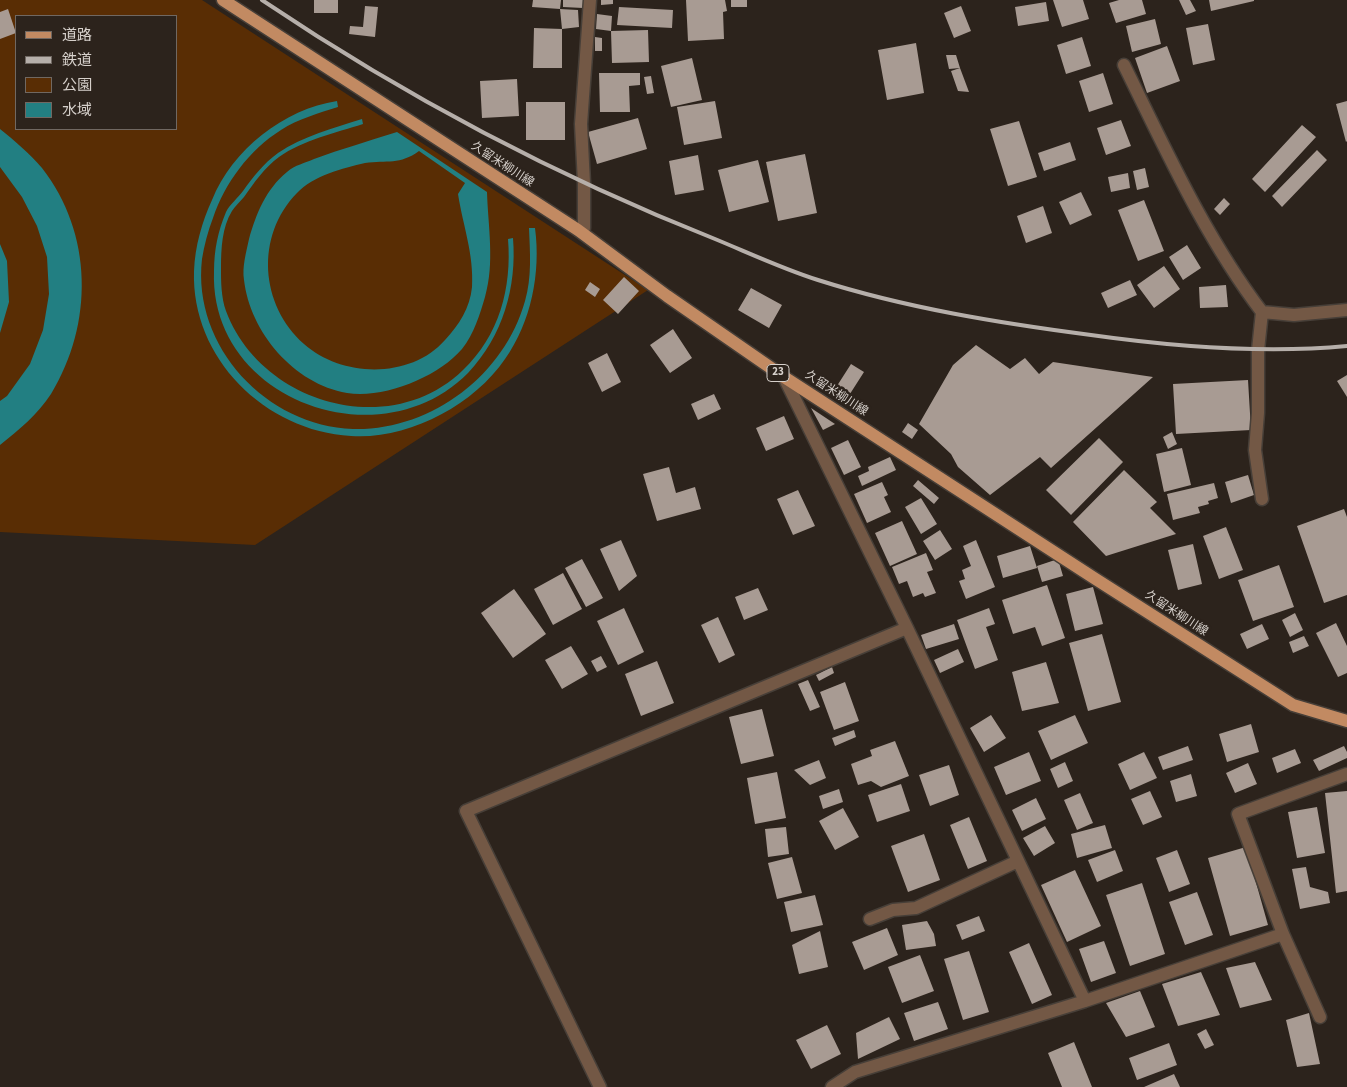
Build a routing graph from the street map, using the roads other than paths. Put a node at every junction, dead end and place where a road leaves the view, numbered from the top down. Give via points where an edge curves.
1 (223, 0) edge
2 (590, 0) edge
3 (1124, 65) dead end
4 (578, 230) junction
5 (1347, 310) edge
6 (1262, 312) junction
7 (784, 377) junction
8 (1262, 499) dead end
9 (907, 628) junction
10 (1347, 721) edge
11 (1347, 774) edge
12 (1018, 861) junction
13 (870, 919) dead end
14 (1283, 934) junction
15 (1086, 1001) junction
16 (1320, 1017) dead end
17 (600, 1087) edge
18 (832, 1087) edge

1 - 4 main road, 久留米柳川線 / 23
2 - 4 street via 581,124 584,228
3 - 6 street via 1184,188
4 - 7 main road, 久留米柳川線 / 23
5 - 6 street via 1294,316
6 - 8 street via 1255,450
7 - 9 street
7 - 10 main road, 久留米柳川線 / 23 via 1293,705
9 - 12 street
9 - 17 street via 466,811
11 - 14 street via 1238,814
12 - 13 street via 916,908 893,910
12 - 15 street
14 - 15 street
14 - 16 street
15 - 18 street via 856,1072

